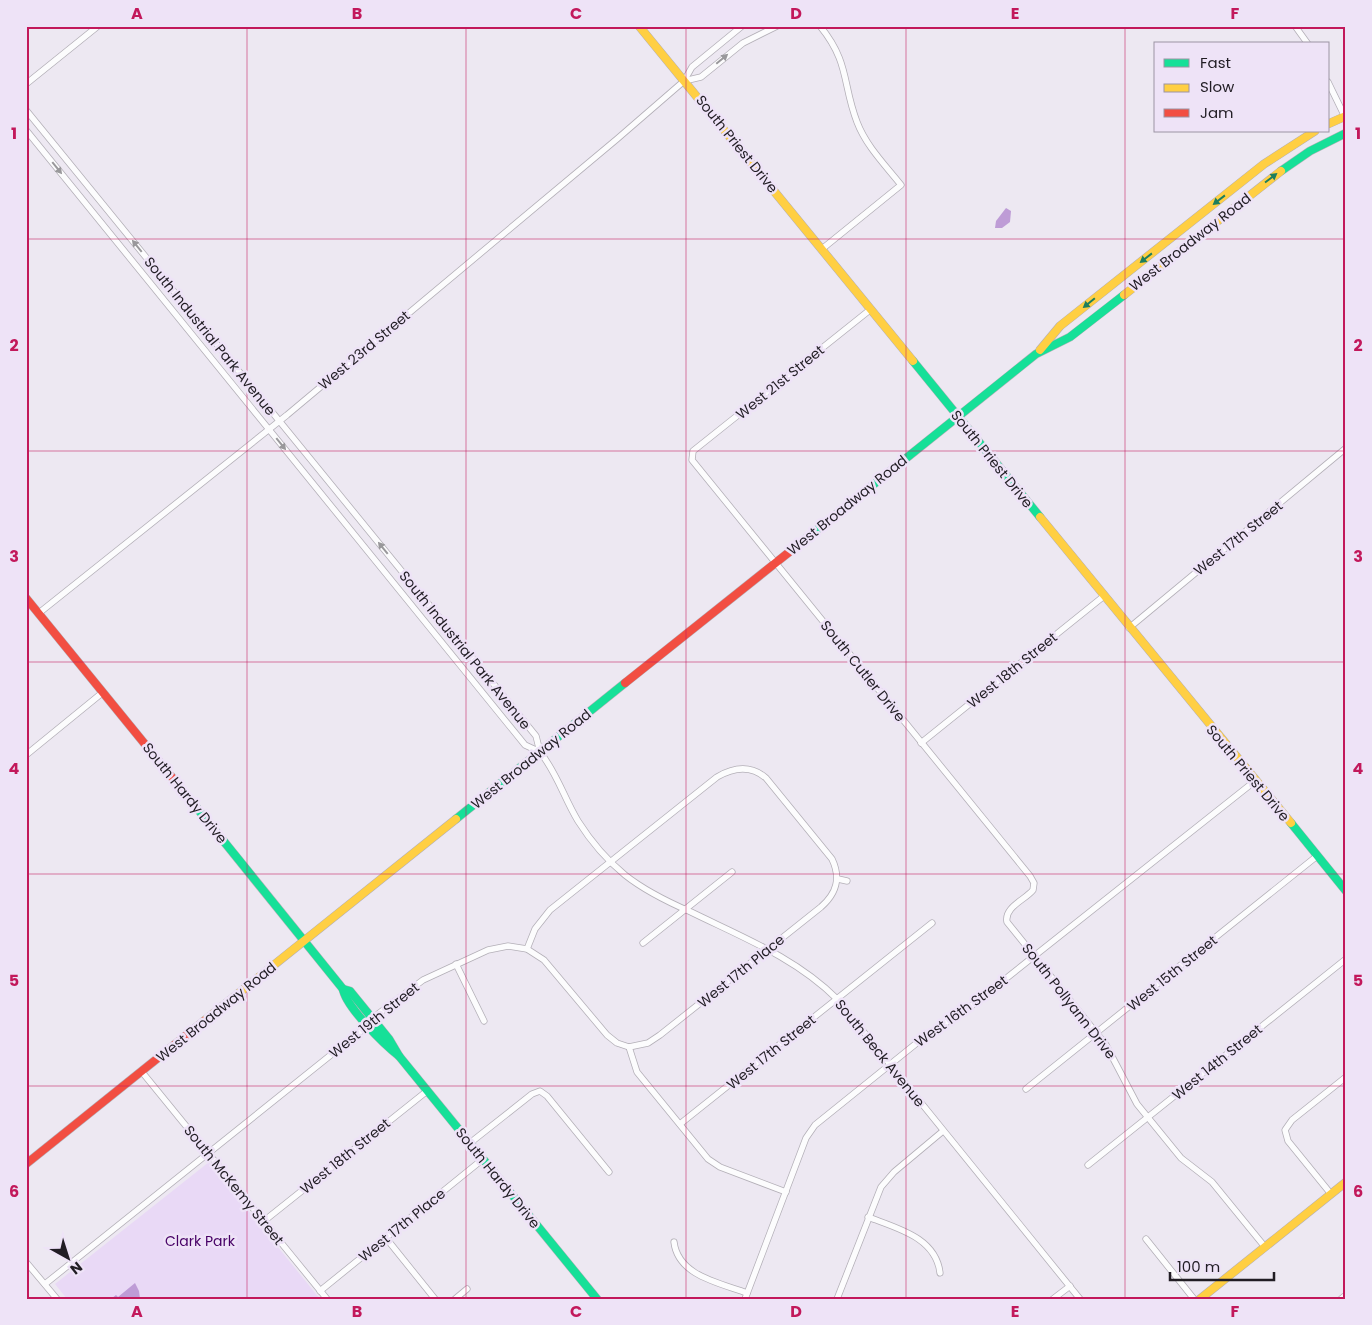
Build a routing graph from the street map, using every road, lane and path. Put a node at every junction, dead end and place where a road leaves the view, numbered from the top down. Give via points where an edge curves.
1 (98, 26) edge
2 (639, 26) edge
3 (742, 26) edge
4 (777, 26) edge
5 (820, 26) edge
6 (1295, 26) edge
7 (1307, 42) edge
8 (684, 81) junction
9 (26, 84) edge
10 (1330, 86) edge
11 (26, 110) edge
12 (1345, 117) edge
13 (1330, 123) edge
14 (26, 130) edge
15 (1313, 132) edge
16 (1346, 133) edge
17 (822, 249) junction
18 (870, 309) junction
19 (1036, 354) junction
20 (958, 417) junction
21 (279, 421) junction
22 (269, 429) junction
23 (1346, 448) edge
24 (691, 456) joint
25 (775, 564) junction
26 (1104, 596) junction
27 (26, 598) edge
28 (39, 613) junction
29 (1129, 628) junction
30 (102, 693) junction
31 (921, 743) junction
32 (540, 752) junction
33 (26, 755) edge
34 (746, 760) dead end
35 (746, 768) junction
36 (1255, 780) junction
37 (1317, 856) junction
38 (611, 862) junction
39 (732, 872) dead end
40 (838, 879) junction
41 (847, 881) dead end
42 (1346, 891) edge
43 (685, 910) junction
44 (1006, 916) joint
45 (932, 923) dead end
46 (305, 940) junction
47 (643, 943) dead end
48 (527, 949) junction
49 (768, 949) junction
50 (1035, 956) junction
51 (1346, 958) edge
52 (456, 964) junction
53 (837, 998) junction
54 (370, 1022) junction
55 (484, 1022) dead end
56 (1096, 1033) junction
57 (629, 1047) junction
58 (889, 1064) junction
59 (142, 1072) junction
60 (1346, 1077) edge
61 (1026, 1089) dead end
62 (427, 1091) junction
63 (1148, 1118) junction
64 (680, 1124) junction
65 (943, 1131) junction
66 (470, 1143) junction
67 (208, 1154) junction
68 (483, 1159) junction
69 (26, 1164) edge
70 (1088, 1165) dead end
71 (609, 1172) dead end
72 (1346, 1182) edge
73 (786, 1192) junction
74 (1331, 1194) junction
75 (868, 1217) junction
76 (264, 1222) junction
77 (386, 1238) junction
78 (1146, 1239) dead end
79 (674, 1242) dead end
80 (1265, 1247) junction
81 (26, 1262) edge
82 (940, 1273) dead end
83 (45, 1284) junction
84 (1070, 1286) junction
85 (467, 1289) dead end
86 (320, 1292) junction
87 (1346, 1295) edge
88 (746, 1296) edge
89 (57, 1299) edge
90 (326, 1299) edge
91 (435, 1299) edge
92 (455, 1299) edge
93 (596, 1299) edge
94 (837, 1299) edge
95 (1053, 1299) edge
96 (1080, 1299) edge
97 (1194, 1299) edge
98 (1200, 1299) edge
99 (1342, 1299) edge

1 - 9 street
2 - 8 main road, South Priest Drive
3 - 8 street via 692,67
8 -> 4 street via 701,77 743,43
5 - 17 street via 842,62 863,136 901,185
6 - 7 street
8 - 17 main road, South Priest Drive
8 - 21 street, West 23rd Street
10 - 12 street
21 -> 11 street, South Industrial Park Avenue
12 - 13 main road
14 -> 22 street, South Industrial Park Avenue
15 -> 19 main road, West Broadway Road via 1264,164 1060,326
19 -> 16 main road, West Broadway Road via 1070,337 1278,173 1308,152
17 - 18 main road, South Priest Drive
18 - 20 main road, South Priest Drive
18 - 24 street, West 21st Street via 693,451
19 - 20 main road, West Broadway Road
20 - 25 main road, West Broadway Road
20 - 26 main road, South Priest Drive
21 - 22 street, West 23rd Street
32 -> 21 street, South Industrial Park Avenue via 536,736
22 - 28 street, West 23rd Street
22 -> 32 street, South Industrial Park Avenue via 525,745
23 - 29 street, West 17th Street
24 - 25 street, South Cutler Drive
25 - 31 street, South Cutler Drive
25 - 32 main road, West Broadway Road
26 - 29 main road, South Priest Drive
26 - 31 street, West 18th Street
27 - 28 main road, South Hardy Drive
28 - 30 main road, South Hardy Drive
29 - 36 main road, South Priest Drive
30 - 33 street
30 - 46 main road, South Hardy Drive
31 - 44 street, South Cutler Drive via 1030,876 1034,886 1031,892
32 - 38 street, South Beck Avenue via 561,784 578,821
32 - 46 main road, West Broadway Road
34 - 35 street
35 - 38 street via 731,770 717,777
35 - 40 street via 762,774 828,852
36 - 37 main road, South Priest Drive
36 - 50 street, West 16th Street
37 - 42 main road, South Priest Drive
37 - 56 street, West 15th Street
38 - 43 street, South Beck Avenue via 639,885
38 - 48 street via 546,914 535,929
39 - 43 street
40 - 41 street
40 - 49 street, West 17th Place via 826,903
43 - 47 street
43 - 49 street, South Beck Avenue
44 - 50 street, South Pollyann Drive via 1008,925
45 - 53 street, West 17th Street
46 - 54 main road, South Hardy Drive via 344,988 344,995
46 - 59 main road, West Broadway Road
48 - 52 street, West 19th Street via 514,946 494,948
48 - 57 street via 549,964 607,1035
49 - 53 street, South Beck Avenue via 805,972
49 - 57 street, West 17th Place via 660,1035 648,1043
50 - 56 street, South Pollyann Drive
50 - 58 street, West 16th Street via 966,1011
51 - 63 street, West 14th Street
52 - 54 street, West 19th Street via 417,984
52 - 55 street
53 - 58 street, South Beck Avenue
53 - 64 street, West 17th Street
54 - 62 main road, South Hardy Drive via 384,1044 399,1056
54 - 67 street, West 19th Street
56 - 61 street, West 15th Street
56 - 63 street, South Pollyann Drive via 1114,1056 1133,1099
57 - 64 street via 637,1072
58 - 65 street, South Beck Avenue
58 - 73 street, West 16th Street via 811,1129
59 - 67 street, South McKemy Street
59 - 69 main road, West Broadway Road
60 - 74 street via 1292,1120 1285,1130 1288,1141
62 - 66 main road, South Hardy Drive
62 - 76 street, West 18th Street
63 - 70 street, West 14th Street
63 - 80 street, South Pollyann Drive via 1182,1158 1216,1186
64 - 73 street via 716,1165
65 - 75 street via 889,1176
65 - 84 street, South Beck Avenue
66 - 68 main road, South Hardy Drive
66 - 71 street via 540,1091
67 - 76 street, South McKemy Street
67 - 83 street, West 19th Street
68 - 77 street, West 17th Place
68 - 93 main road, South Hardy Drive
72 - 74 main road
73 - 88 street, West 16th Street
74 - 80 main road
75 - 82 street via 919,1239 936,1259
75 - 94 street
76 - 86 street, South McKemy Street
77 - 86 street, West 17th Place
77 - 91 street
78 - 97 street
79 - 88 street via 679,1259 687,1268
80 - 98 main road
81 - 83 street
83 - 89 street
84 - 95 street
84 - 96 street, South Beck Avenue
85 - 92 street
86 - 90 street, South McKemy Street
87 - 99 street

